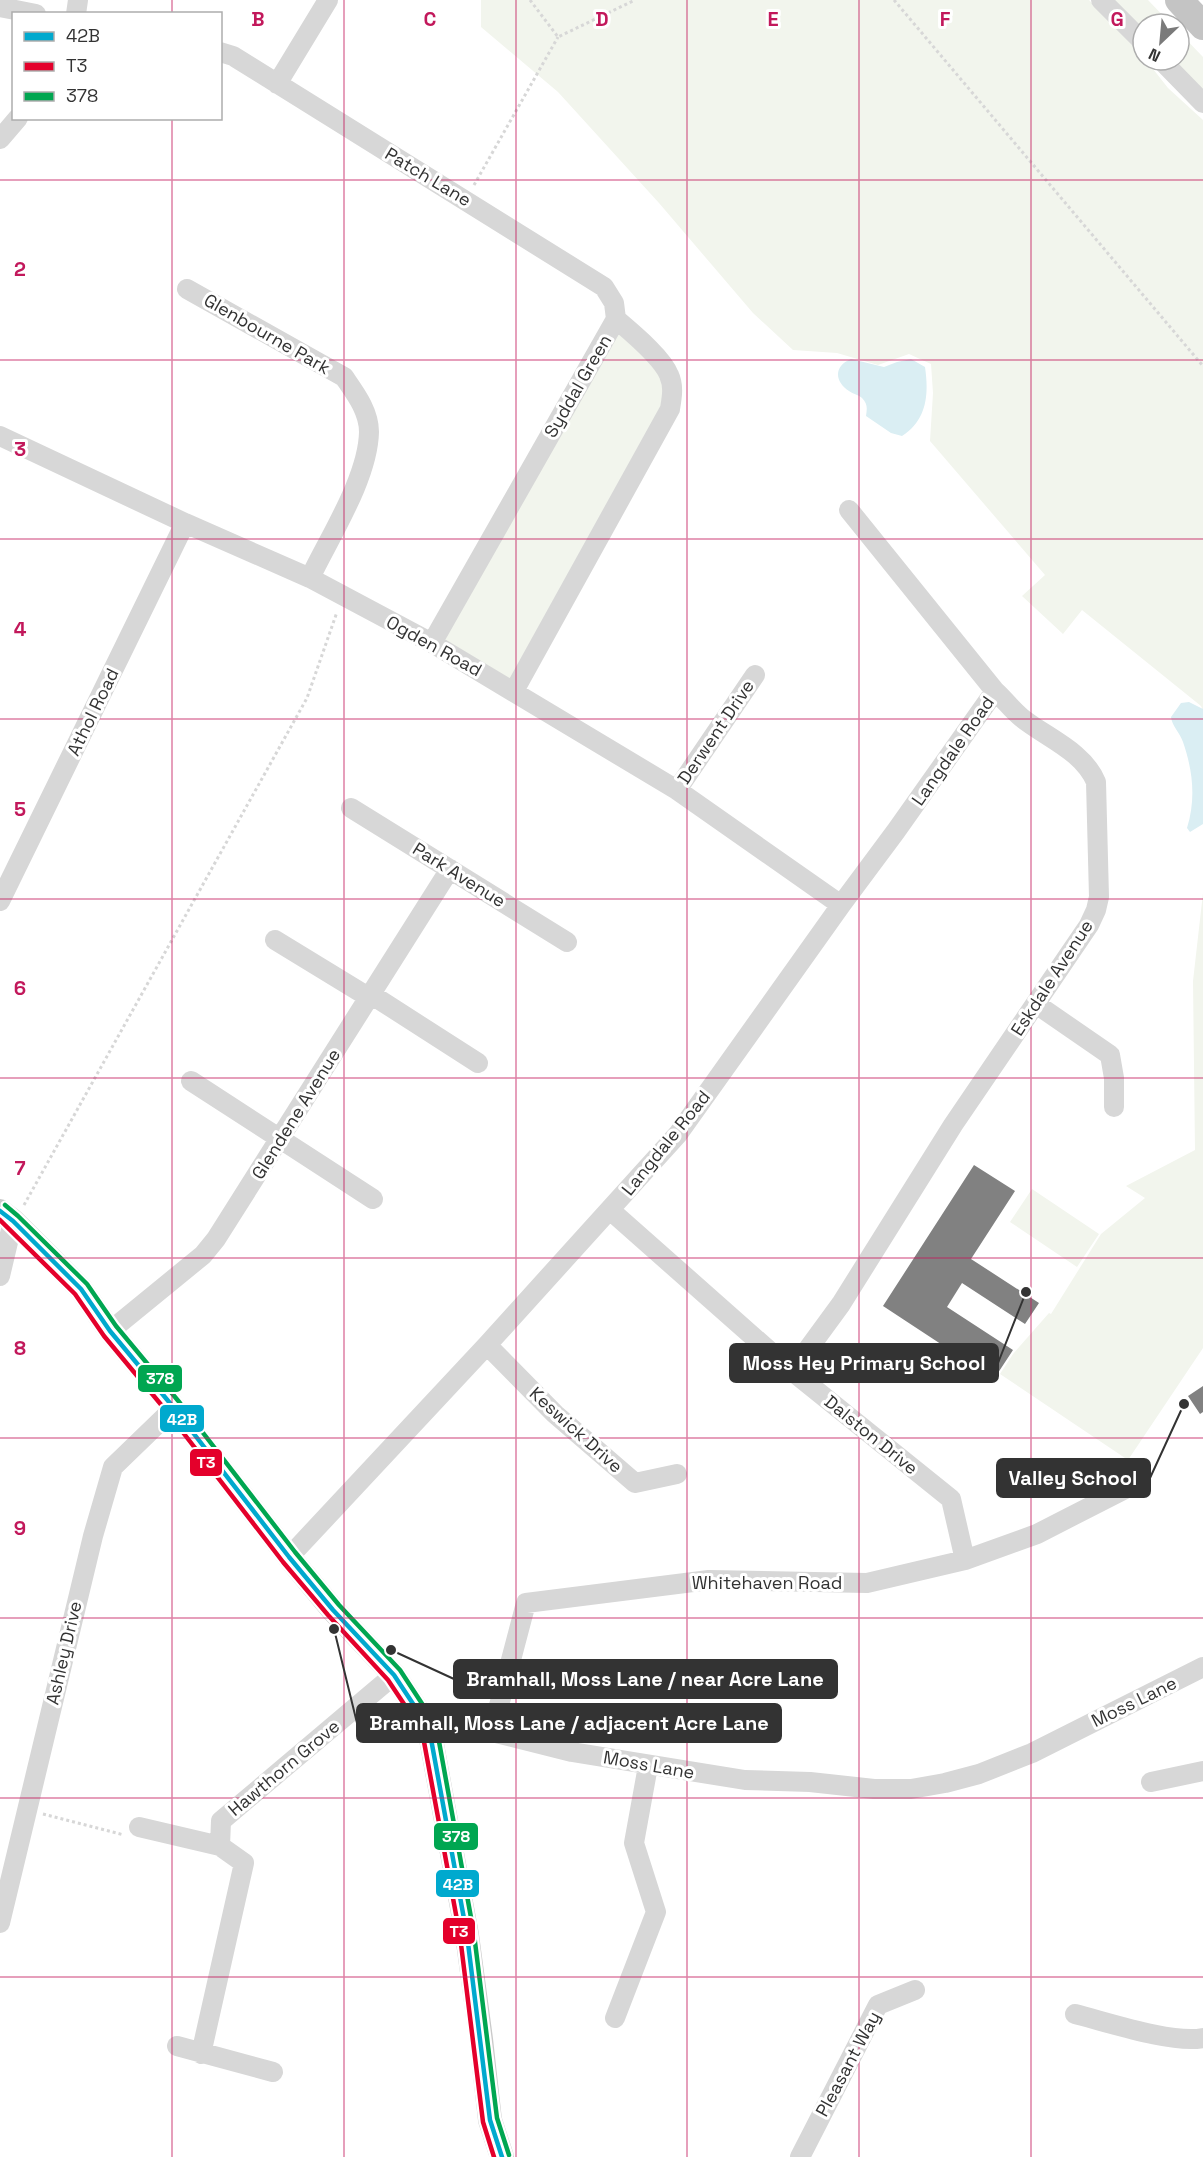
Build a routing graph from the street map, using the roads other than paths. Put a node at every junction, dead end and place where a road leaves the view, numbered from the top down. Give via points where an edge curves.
1 (328, 0) edge
2 (1101, 0) edge
3 (1179, 0) edge
4 (0, 7) edge
5 (26, 12) edge
6 (1203, 26) edge
7 (1131, 30) edge
8 (222, 53) edge
9 (1173, 72) edge
10 (277, 84) junction
11 (1203, 103) edge
12 (16, 120) edge
13 (0, 140) edge
14 (187, 289) dead end
15 (616, 319) junction
16 (0, 436) edge
17 (849, 510) dead end
18 (185, 523) junction
19 (310, 578) junction
20 (432, 643) junction
21 (755, 675) dead end
22 (514, 691) junction
23 (995, 691) junction
24 (677, 790) junction
25 (351, 808) dead end
26 (450, 869) junction
27 (0, 901) edge
28 (841, 905) junction
29 (275, 940) dead end
30 (567, 942) dead end
31 (371, 996) junction
32 (1036, 1004) junction
33 (478, 1063) dead end
34 (191, 1081) dead end
35 (1114, 1107) dead end
36 (280, 1139) junction
37 (373, 1199) dead end
38 (610, 1210) junction
39 (9, 1218) edge
40 (0, 1276) edge
41 (110, 1331) junction
42 (487, 1345) junction
43 (792, 1371) junction
44 (174, 1408) junction
45 (677, 1474) dead end
46 (1125, 1489) dead end
47 (289, 1557) junction
48 (965, 1560) junction
49 (1201, 1673) edge
50 (394, 1675) junction
51 (429, 1728) junction
52 (492, 1732) junction
53 (648, 1766) junction
54 (1203, 1771) edge
55 (1151, 1782) dead end
56 (139, 1827) road end
57 (220, 1846) junction
58 (0, 1923) edge
59 (915, 1990) dead end
60 (1075, 2013) dead end
61 (615, 2018) dead end
62 (1203, 2038) edge
63 (177, 2046) dead end
64 (201, 2054) junction
65 (273, 2072) dead end
66 (502, 2157) edge
67 (800, 2157) edge

1 - 10 street
2 - 7 street
3 - 6 highway
4 - 5 street
8 - 10 street, Patch Lane
9 - 11 street
10 - 15 street, Patch Lane via 604,287 614,303
12 - 13 street
14 - 19 street, Glenbourne Park via 344,377 361,402 369,430 365,460
15 - 20 street, Syddal Green
15 - 22 street, Syddal Green via 643,342 669,374 673,392 670,409
16 - 18 street, Ogden Road
17 - 23 street, Eskdale Avenue
18 - 19 street, Ogden Road
18 - 27 street, Athol Road
19 - 20 street, Ogden Road
20 - 22 street, Ogden Road
21 - 24 street, Derwent Drive
22 - 24 street, Ogden Road
23 - 28 street, Langdale Road
23 - 32 street, Eskdale Avenue via 1021,717 1088,766 1096,782 1096,910
24 - 28 street, Ogden Road
25 - 26 street, Park Avenue
26 - 30 street, Park Avenue
26 - 31 street, Glendene Avenue
28 - 38 street, Langdale Road via 678,1134
29 - 31 street
31 - 33 street
31 - 36 street, Glendene Avenue
32 - 35 street via 1110,1055
32 - 43 street, Eskdale Avenue via 953,1125 841,1304
34 - 36 street
36 - 37 street
36 - 41 street, Glendene Avenue via 203,1255
38 - 42 street, Langdale Road
38 - 43 street, Dalston Drive
39 - 40 street
39 - 41 main road via 81,1289
41 - 44 main road
42 - 45 street, Keswick Drive via 555,1414 635,1483
42 - 47 street, Langdale Road
43 - 48 street, Dalston Drive via 951,1498
44 - 47 main road
44 - 58 street, Ashley Drive via 113,1467
46 - 48 street, Whitehaven Road via 1037,1534
47 - 50 main road
48 - 52 street, Whitehaven Road via 867,1583 709,1580 526,1603
49 - 53 street, Moss Lane via 1032,1753 979,1774 911,1789 745,1780
50 - 51 main road
50 - 57 street, Hawthorn Grove via 221,1821
51 - 52 street, Moss Lane
51 - 66 main road via 467,1935 490,2120
52 - 53 street, Moss Lane
53 - 61 street via 634,1843 656,1912
54 - 55 street
56 - 57 street
57 - 64 street via 244,1863
59 - 67 street, Pleasant Way via 878,2005
60 - 62 street via 1176,2039
63 - 64 street
64 - 65 street

